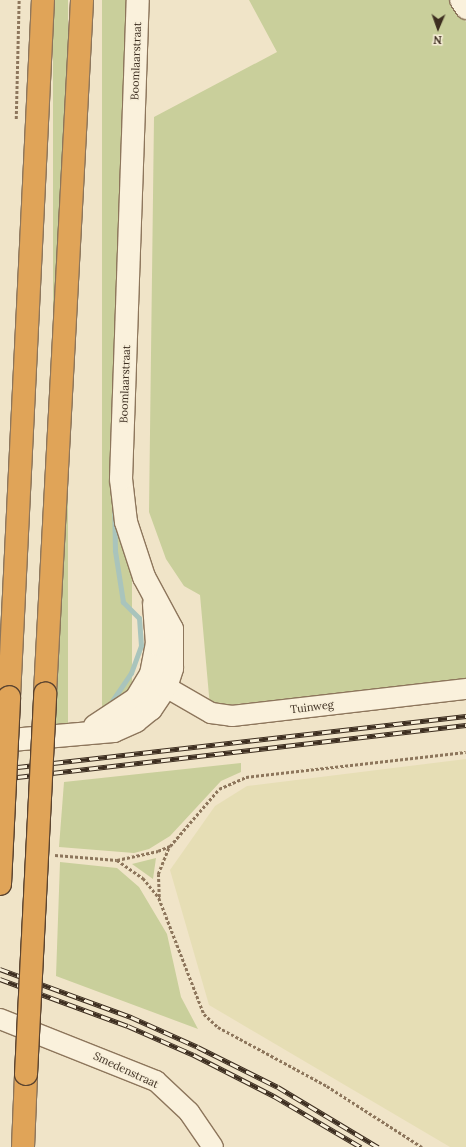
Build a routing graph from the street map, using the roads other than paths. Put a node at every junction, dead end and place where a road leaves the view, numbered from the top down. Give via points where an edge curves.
1 (43, 0) edge
2 (82, 0) edge
3 (138, 0) edge
4 (460, 0) edge
5 (466, 9) edge
6 (154, 601) junction
7 (166, 687) junction
8 (466, 689) edge
9 (81, 733) junction
10 (0, 741) edge
11 (0, 884) edge
12 (8, 1022) edge
13 (23, 1147) edge
14 (213, 1147) edge

1 - 11 highway, bridge
2 - 13 highway, bridge
3 - 6 street, Boomlaarstraat via 122,479 126,522
4 - 5 street
6 - 7 street, Boomlaarstraat via 172,629 175,649
6 - 9 street via 157,644 151,674 136,699 108,720
7 - 8 street, Tuinweg via 211,713 232,716
7 - 9 street, Boomlaarstraat via 151,708 136,721 114,731
9 - 10 street
12 - 14 street, Smedenstraat via 156,1081 189,1112

